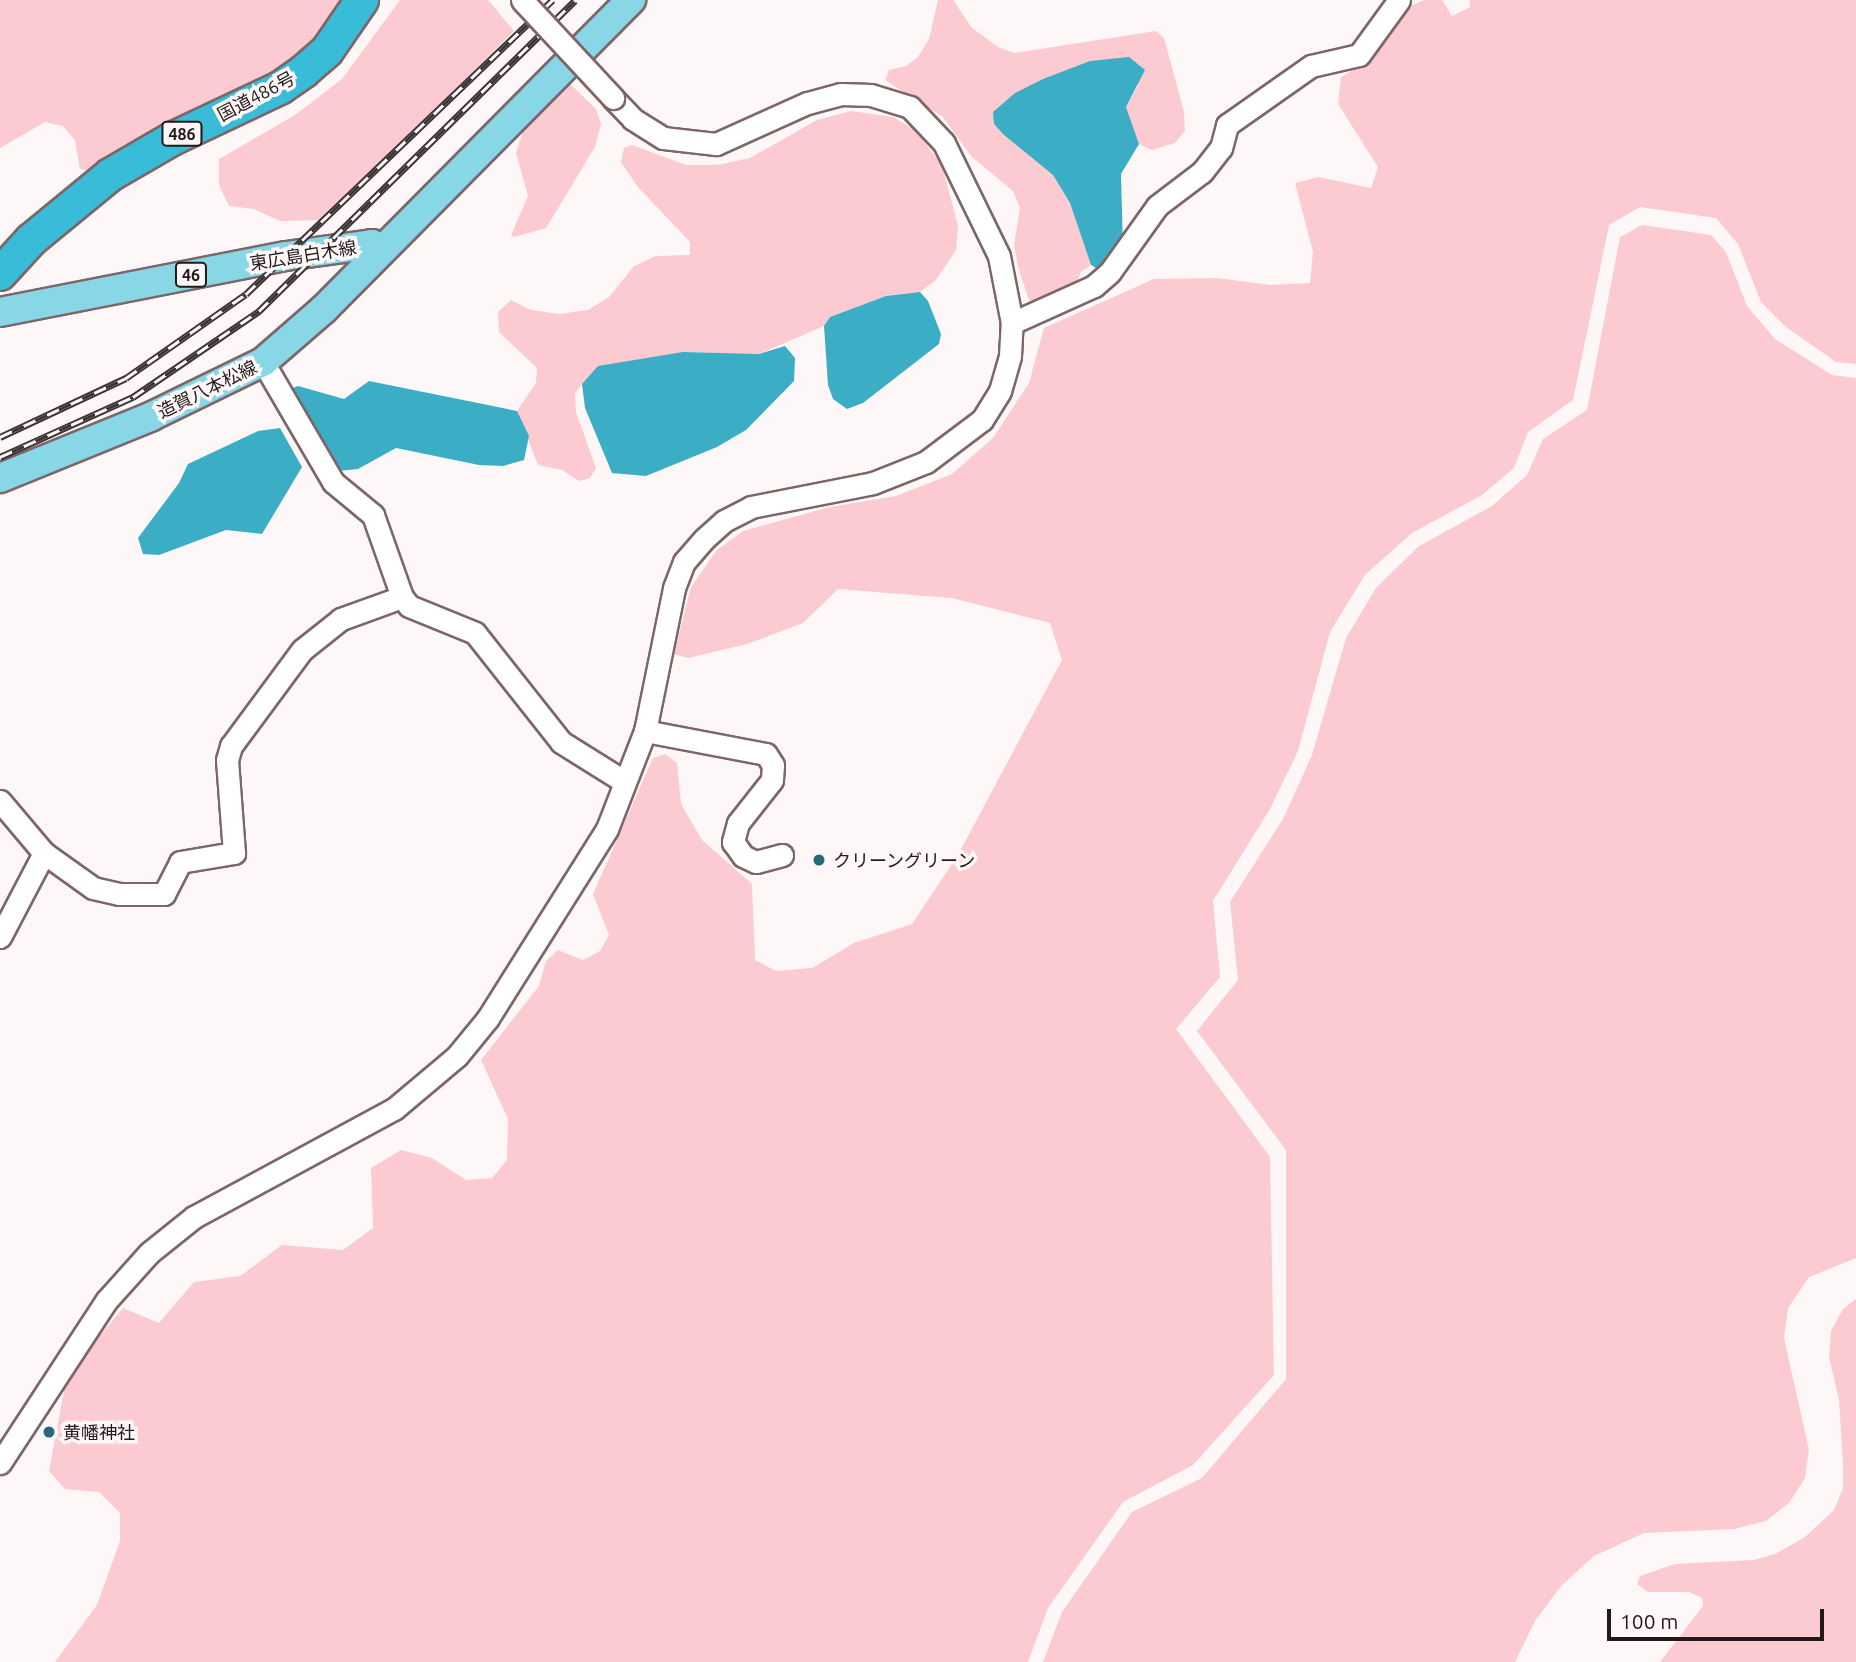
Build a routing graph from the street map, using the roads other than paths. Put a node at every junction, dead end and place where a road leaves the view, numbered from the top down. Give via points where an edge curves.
1 (362, 0) edge
2 (522, 0) edge
3 (631, 0) edge
4 (1399, 0) edge
5 (381, 250) junction
6 (0, 274) edge
7 (0, 312) edge
8 (1012, 323) junction
9 (263, 362) junction
10 (0, 478) edge
11 (402, 597) junction
12 (645, 732) junction
13 (625, 782) junction
14 (0, 801) edge
15 (44, 853) junction
16 (782, 855) dead end
17 (0, 937) edge
18 (0, 1463) edge

1 - 6 highway, 国道486号 / 486 via 327,51 304,71 280,88 172,139 110,175 31,240
2 - 8 street, bridge via 633,118 663,138 716,144 807,103 841,94 871,96 910,107 944,143 985,220 1007,284
3 - 5 main road, 東広島白木線
4 - 8 street via 1359,55 1311,66 1227,125 1221,148 1208,164 1157,206 1110,272 1094,286
5 - 7 main road, 東広島白木線 / 46 via 372,244 286,256
5 - 9 main road, 造賀八本松線 via 324,309
8 - 12 street via 1010,356 1000,391 982,420 957,443 926,462 873,483 751,508 724,521 704,539 684,562 674,588
9 - 10 main road, 造賀八本松線 via 150,417
9 - 11 street via 333,482 373,515
11 - 13 street via 418,610 475,633 561,742
11 - 15 street via 327,627 302,650 231,746 227,760 234,853 180,862 163,894 118,894 93,888
12 - 13 street
12 - 16 street via 766,754 773,765 772,780 738,823 733,842 743,856 756,862
13 - 18 street via 607,829 583,872 488,1018 457,1056 394,1109 194,1217 149,1253 106,1301
14 - 15 street
15 - 17 street

